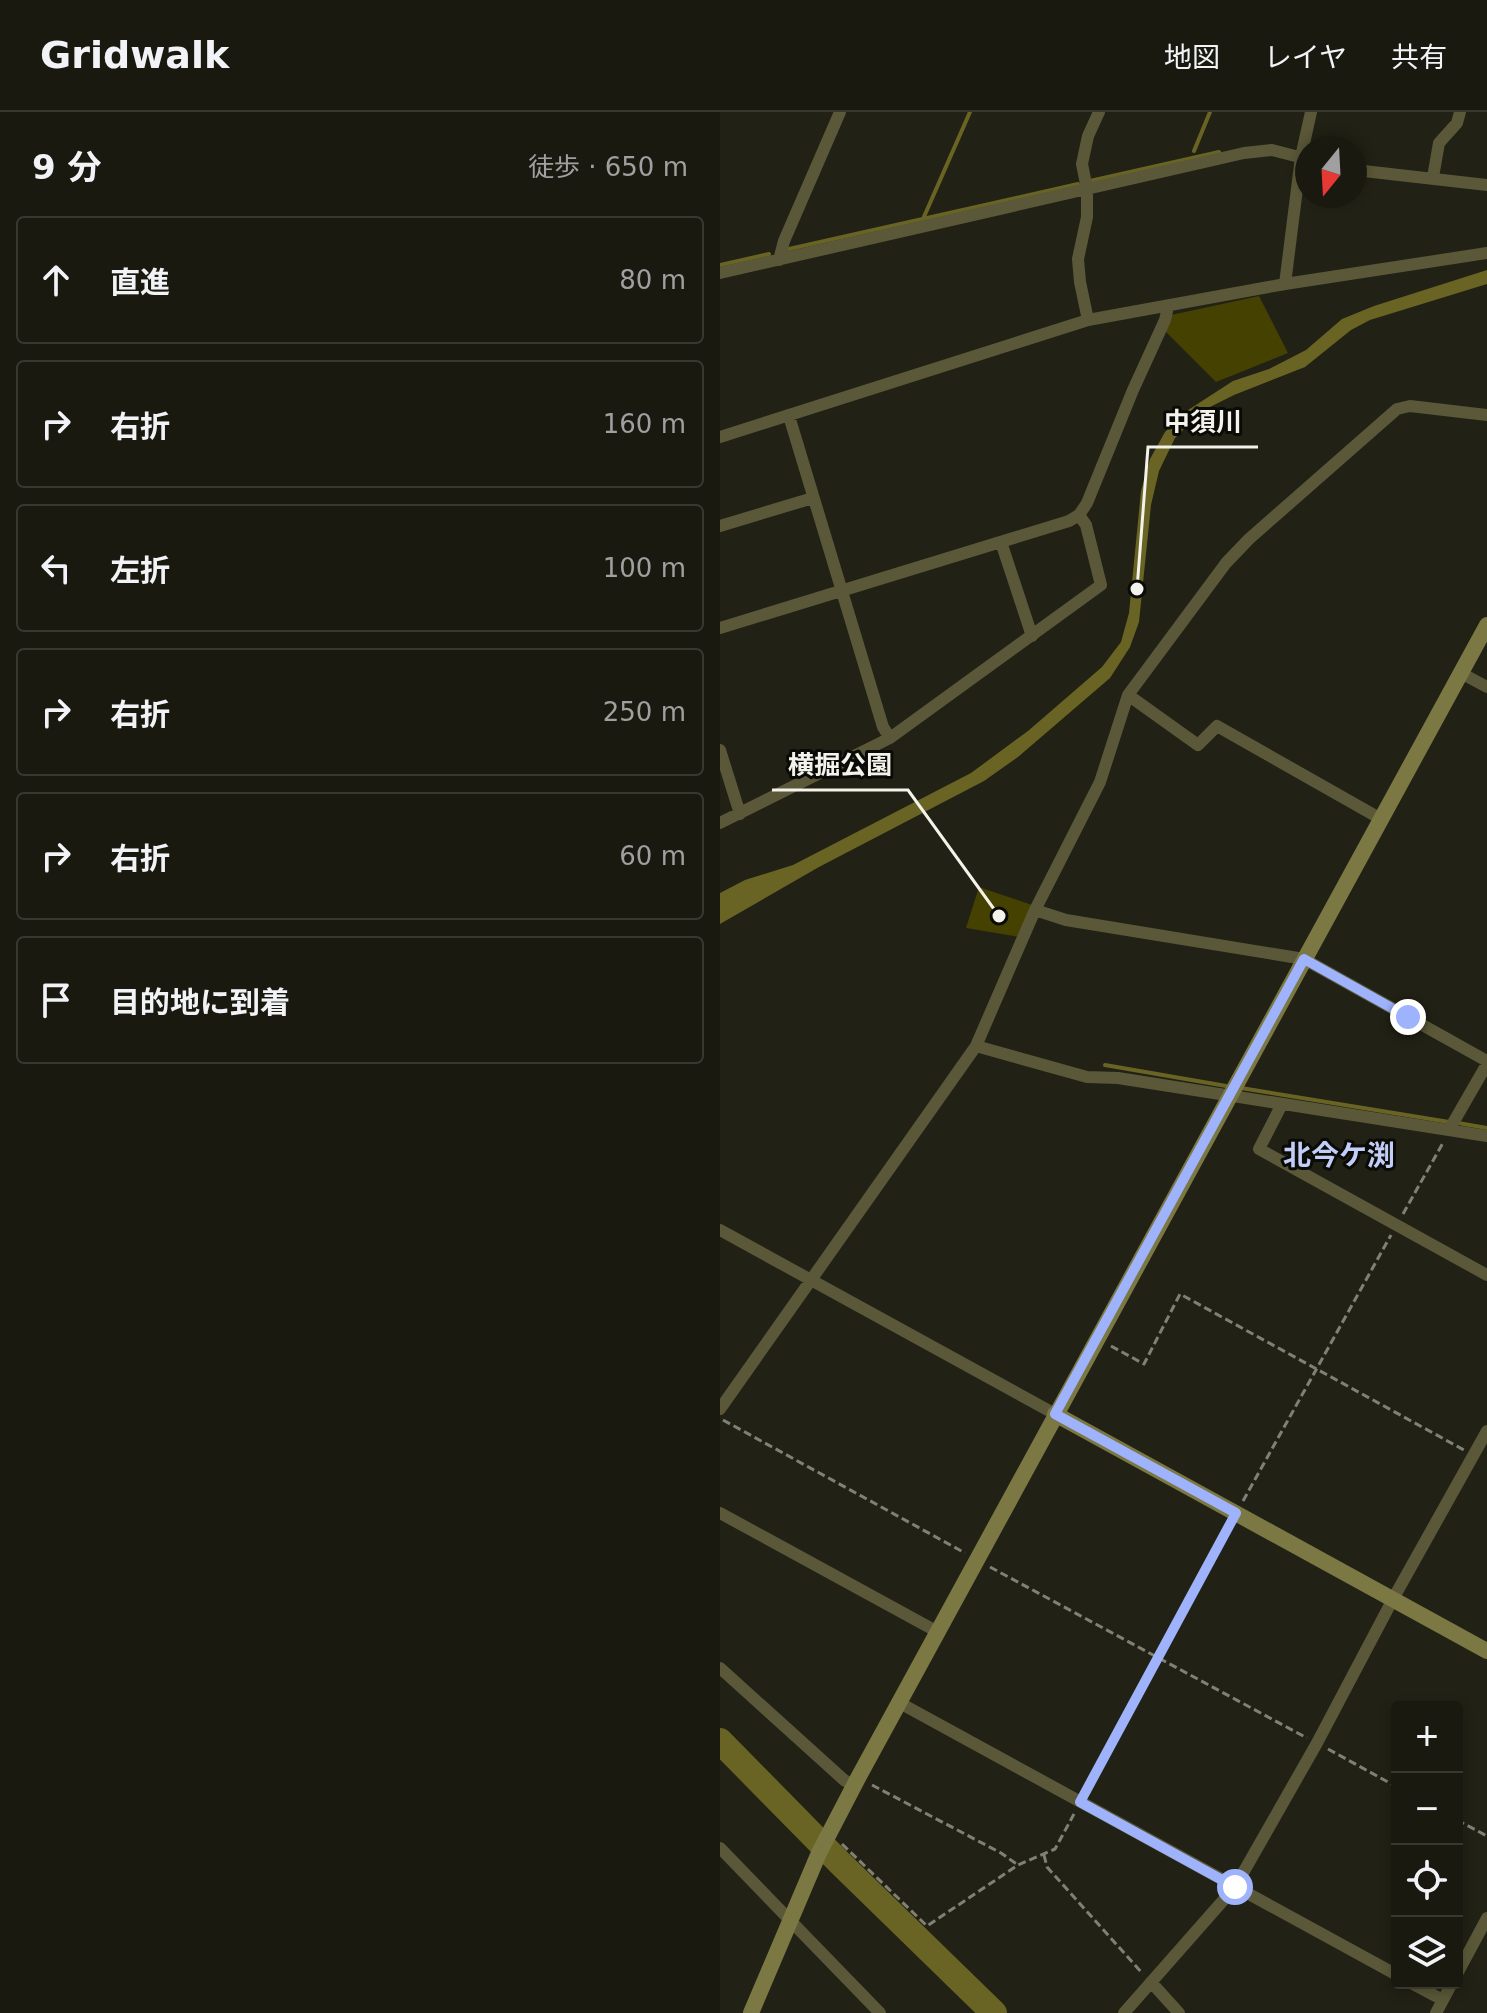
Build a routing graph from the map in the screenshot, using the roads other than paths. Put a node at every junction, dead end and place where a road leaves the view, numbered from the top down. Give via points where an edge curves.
1 (840, 112) edge
2 (1099, 112) edge
3 (1311, 112) edge
4 (1460, 112) edge
5 (1307, 136) edge
6 (1295, 156) edge
7 (1367, 172) edge
8 (1433, 177) junction
9 (1487, 185) edge
10 (1087, 189) junction
11 (1296, 208) edge
12 (1487, 253) edge
13 (779, 260) junction
14 (720, 273) edge
15 (1285, 284) junction
16 (1168, 307) junction
17 (1088, 320) junction
18 (1487, 415) edge
19 (789, 416) junction
20 (720, 437) edge
21 (813, 498) junction
22 (1079, 515) junction
23 (720, 526) edge
24 (1001, 542) junction
25 (843, 590) junction
26 (1487, 625) edge
27 (720, 628) edge
28 (1032, 636) junction
29 (1461, 673) junction
30 (1487, 687) edge
31 (1128, 695) junction
32 (890, 738) junction
33 (720, 750) edge
34 (740, 814) junction
35 (1381, 819) junction
36 (720, 823) edge
37 (1035, 910) junction
38 (1304, 959) junction
39 (976, 1046) junction
40 (1487, 1062) edge
41 (1228, 1097) junction
42 (1282, 1104) junction
43 (1449, 1130) junction
44 (1487, 1136) edge
45 (720, 1230) edge
46 (1487, 1275) edge
47 (813, 1281) junction
48 (720, 1409) edge
49 (1055, 1414) junction
50 (1487, 1431) edge
51 (1474, 1456) junction
52 (1487, 1463) edge
53 (720, 1513) edge
54 (1393, 1599) junction
55 (936, 1631) junction
56 (1487, 1651) edge
57 (720, 1668) edge
58 (898, 1702) junction
59 (856, 1782) junction
60 (720, 1848) edge
61 (1235, 1887) junction
62 (1487, 1918) edge
63 (790, 1919) junction
64 (1463, 1963) edge
65 (1391, 1972) edge
66 (1151, 1982) junction
67 (1422, 1989) edge
68 (1449, 1989) edge
69 (1443, 2000) junction
70 (751, 2013) edge
71 (880, 2013) edge
72 (1124, 2013) edge
73 (1179, 2013) edge
74 (1436, 2013) edge

1 - 13 street
2 - 10 street via 1082,164
3 - 5 street
4 - 8 street via 1439,143
6 - 10 street via 1272,150 1244,153
7 - 8 street
8 - 9 street
10 - 13 street
10 - 17 street via 1078,259
11 - 15 street
12 - 15 street
13 - 14 street
15 - 16 street
16 - 17 street
16 - 22 street
17 - 19 street
18 - 31 street via 1397,409 1241,547
19 - 20 street
19 - 21 street
21 - 23 street
21 - 25 street
22 - 24 street
22 - 28 street via 1101,585
24 - 25 street
24 - 28 street
25 - 27 street
25 - 32 street
26 - 29 street
28 - 32 street
29 - 30 street
29 - 35 street
31 - 35 street via 1198,745 1217,726
31 - 37 street via 1100,782
32 - 34 street
33 - 34 street
34 - 36 street
35 - 38 street
37 - 38 street via 1066,920
37 - 39 street
38 - 40 street
38 - 41 street
39 - 41 street via 1087,1077
39 - 47 street
40 - 43 street
41 - 42 street
41 - 49 street
42 - 43 street
42 - 46 street via 1259,1149
43 - 44 street
45 - 47 street
47 - 48 street
47 - 49 street
49 - 54 street
49 - 55 street
50 - 51 street
51 - 52 street
51 - 54 street
53 - 55 street
54 - 56 street
54 - 61 street
55 - 58 street
57 - 59 street via 844,1780
58 - 59 street
58 - 61 street
59 - 63 street
60 - 63 street
61 - 65 street
61 - 66 street
62 - 64 street
63 - 70 street
63 - 71 street
66 - 72 street
66 - 73 street
67 - 69 street
68 - 69 street
69 - 74 street

